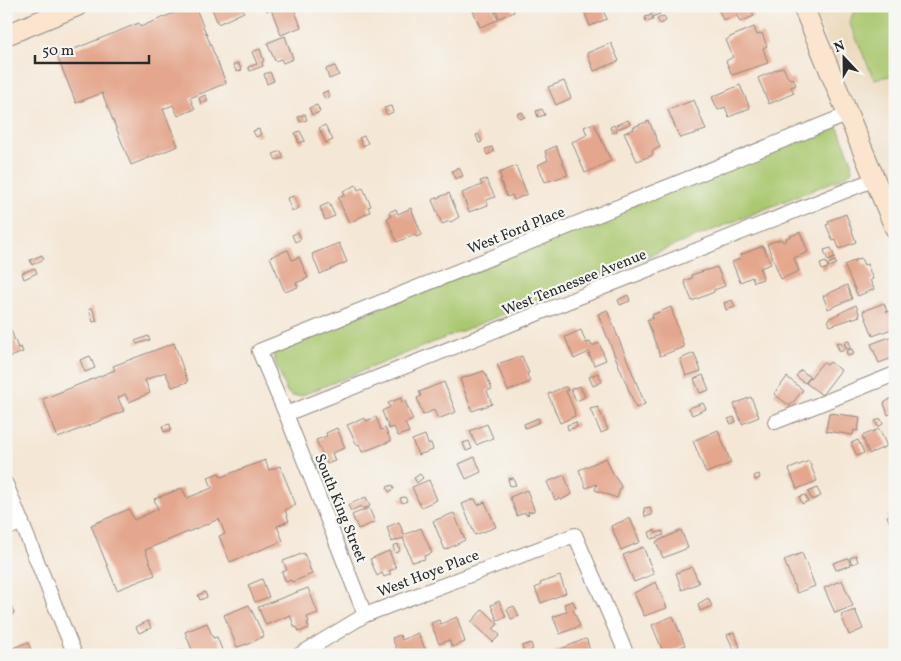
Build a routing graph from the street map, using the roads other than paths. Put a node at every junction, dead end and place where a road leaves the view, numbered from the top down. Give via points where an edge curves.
1 (77, 6) edge
2 (803, 6) edge
3 (6, 34) edge
4 (849, 114) junction
5 (875, 179) junction
6 (895, 228) edge
7 (895, 374) edge
8 (286, 414) junction
9 (775, 422) dead end
10 (6, 484) edge
11 (22, 522) junction
12 (6, 529) edge
13 (365, 614) junction
14 (75, 655) edge
15 (299, 655) edge
16 (627, 655) edge

1 - 3 street
2 - 4 street
4 - 5 street
4 - 8 street, West Ford Place via 258,351
5 - 6 street
5 - 8 street, West Tennessee Avenue
7 - 9 street
8 - 13 street, South King Street
10 - 11 street
11 - 12 street
11 - 14 street
13 - 15 street, West Hoye Place
13 - 16 street, West Hoye Place via 576,535

